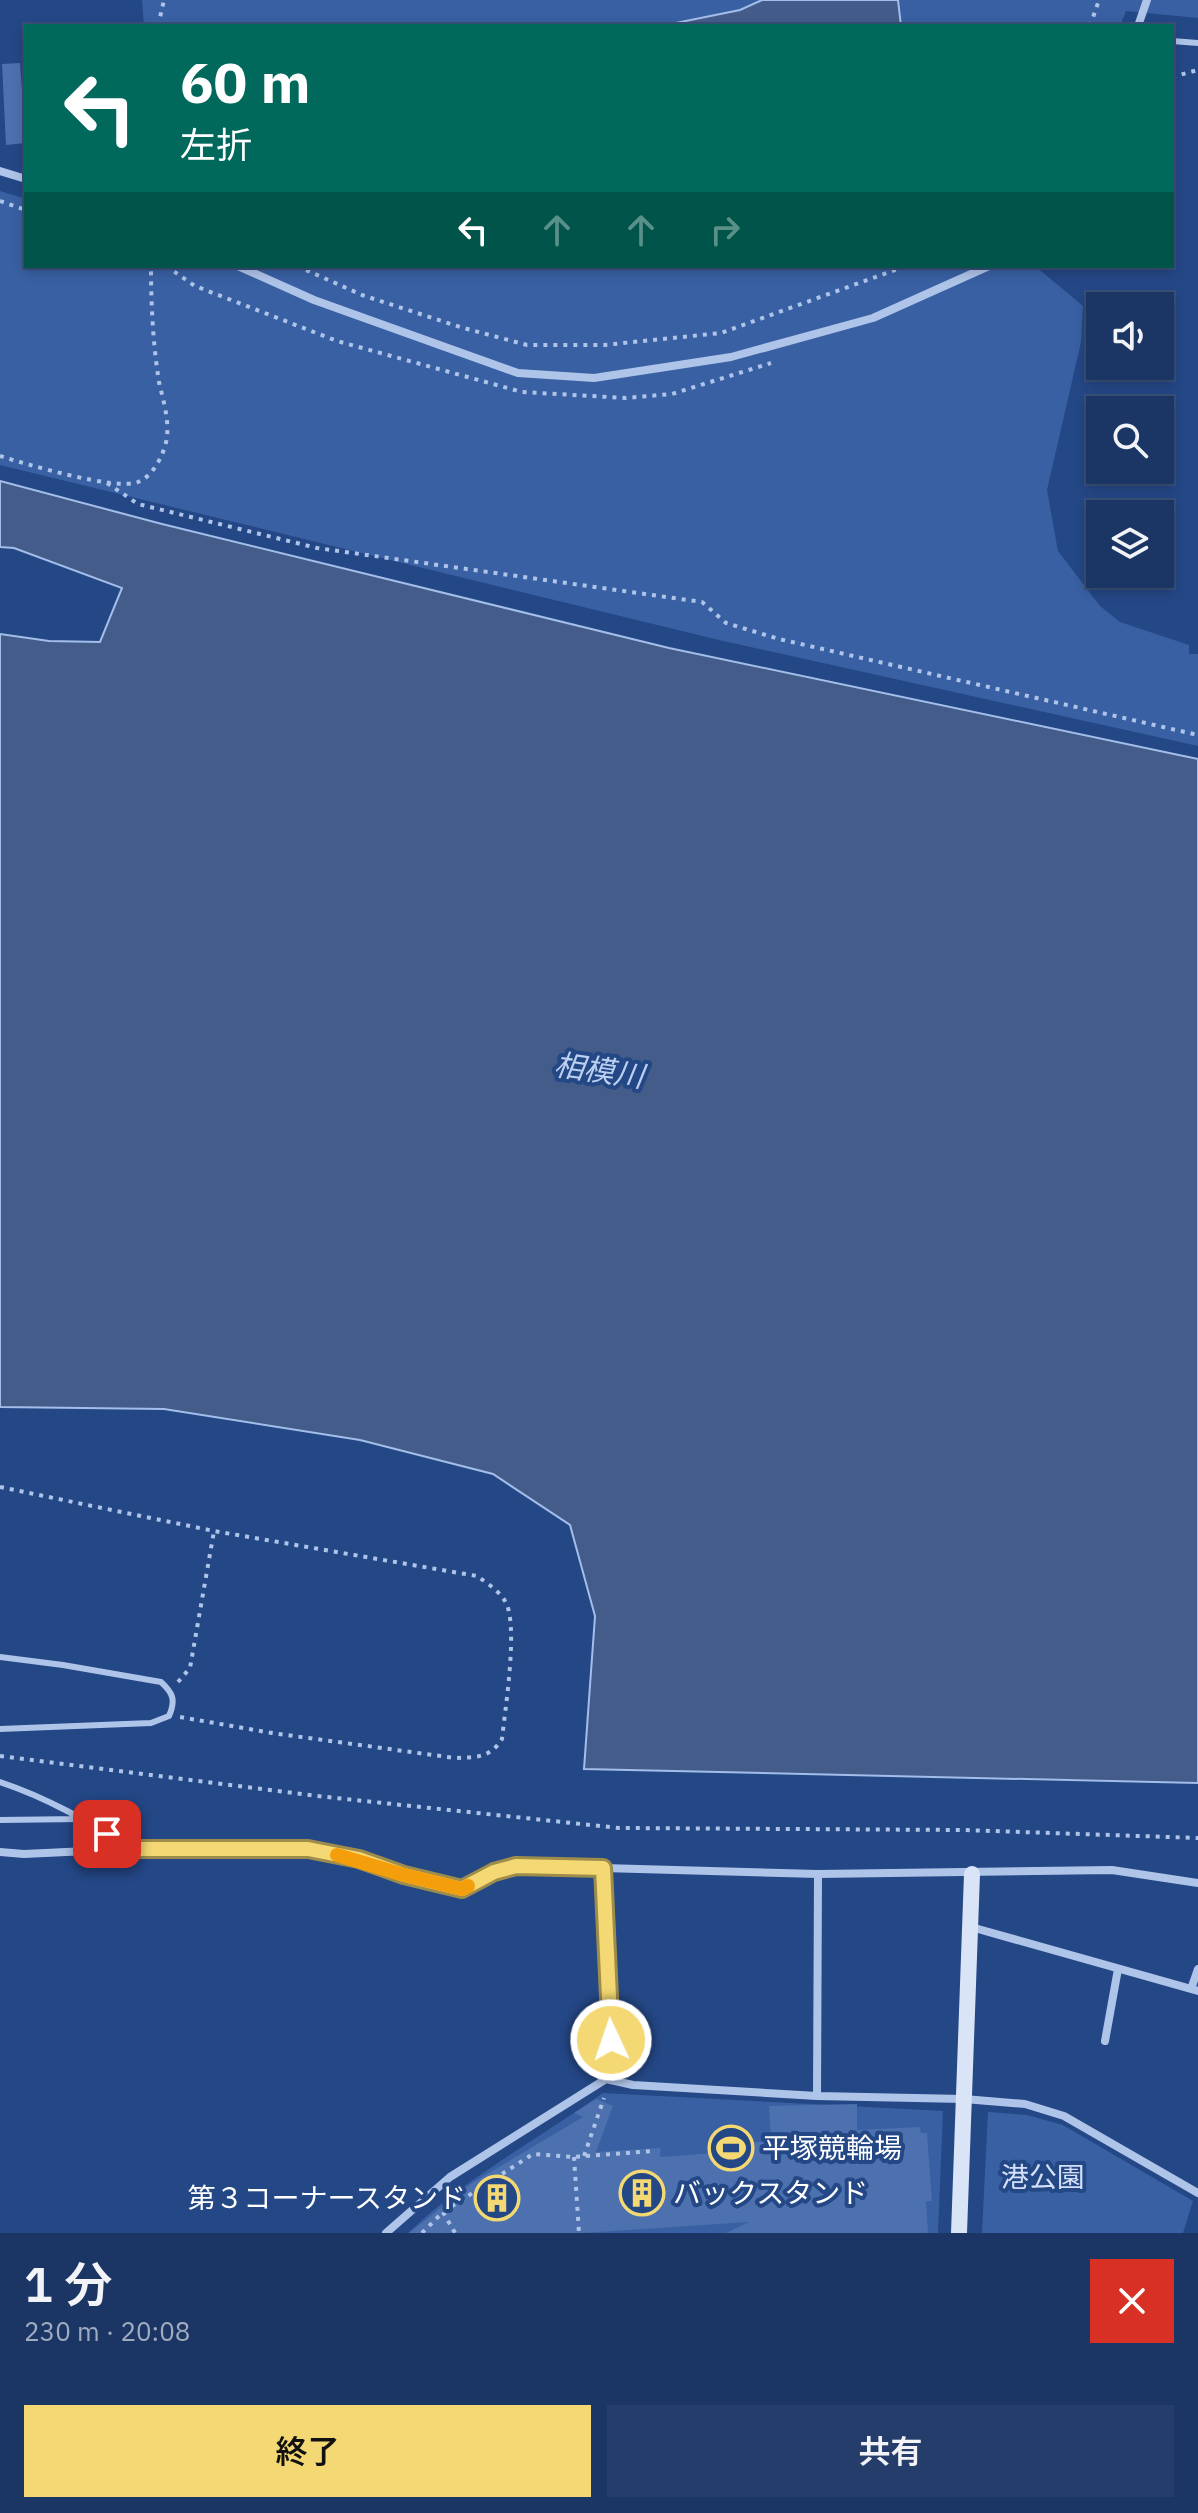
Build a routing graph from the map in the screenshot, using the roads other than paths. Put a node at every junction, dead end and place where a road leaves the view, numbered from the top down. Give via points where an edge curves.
1 (1147, 0) edge
2 (1139, 24) edge
3 (1174, 41) edge
4 (1198, 43) edge
5 (0, 171) edge
6 (24, 178) edge
7 (242, 268) edge
8 (985, 268) edge
9 (0, 1657) edge
10 (0, 1729) edge
11 (0, 1782) edge
12 (85, 1819) junction
13 (0, 1820) edge
14 (130, 1849) junction
15 (0, 1852) edge
16 (603, 1868) junction
17 (818, 1874) junction
18 (972, 1874) junction
19 (1198, 1883) edge
20 (970, 1927) junction
21 (1118, 1969) junction
22 (1198, 1969) edge
23 (1194, 1990) edge
24 (1105, 2041) dead end
25 (606, 2079) junction
26 (817, 2096) junction
27 (964, 2099) junction
28 (1198, 2193) edge
29 (386, 2233) edge
30 (959, 2233) edge

1 - 2 street
3 - 4 lane
5 - 6 street
7 - 8 street via 314,300 518,373 594,378 731,357 873,318
9 - 10 lane via 161,1682 172,1692 174,1705 169,1716 151,1723
11 - 12 lane
12 - 13 lane
12 - 14 lane
14 - 15 street
14 - 16 street via 308,1849 462,1889 516,1866
16 - 17 street
16 - 25 street via 611,2040
17 - 18 street
17 - 26 street
18 - 19 street via 1112,1870
18 - 20 street
20 - 21 street
20 - 27 street
21 - 23 street
21 - 24 street
22 - 23 street
25 - 26 street
25 - 29 street via 450,2177
26 - 27 street
27 - 28 street via 1025,2104 1064,2116
27 - 30 street

